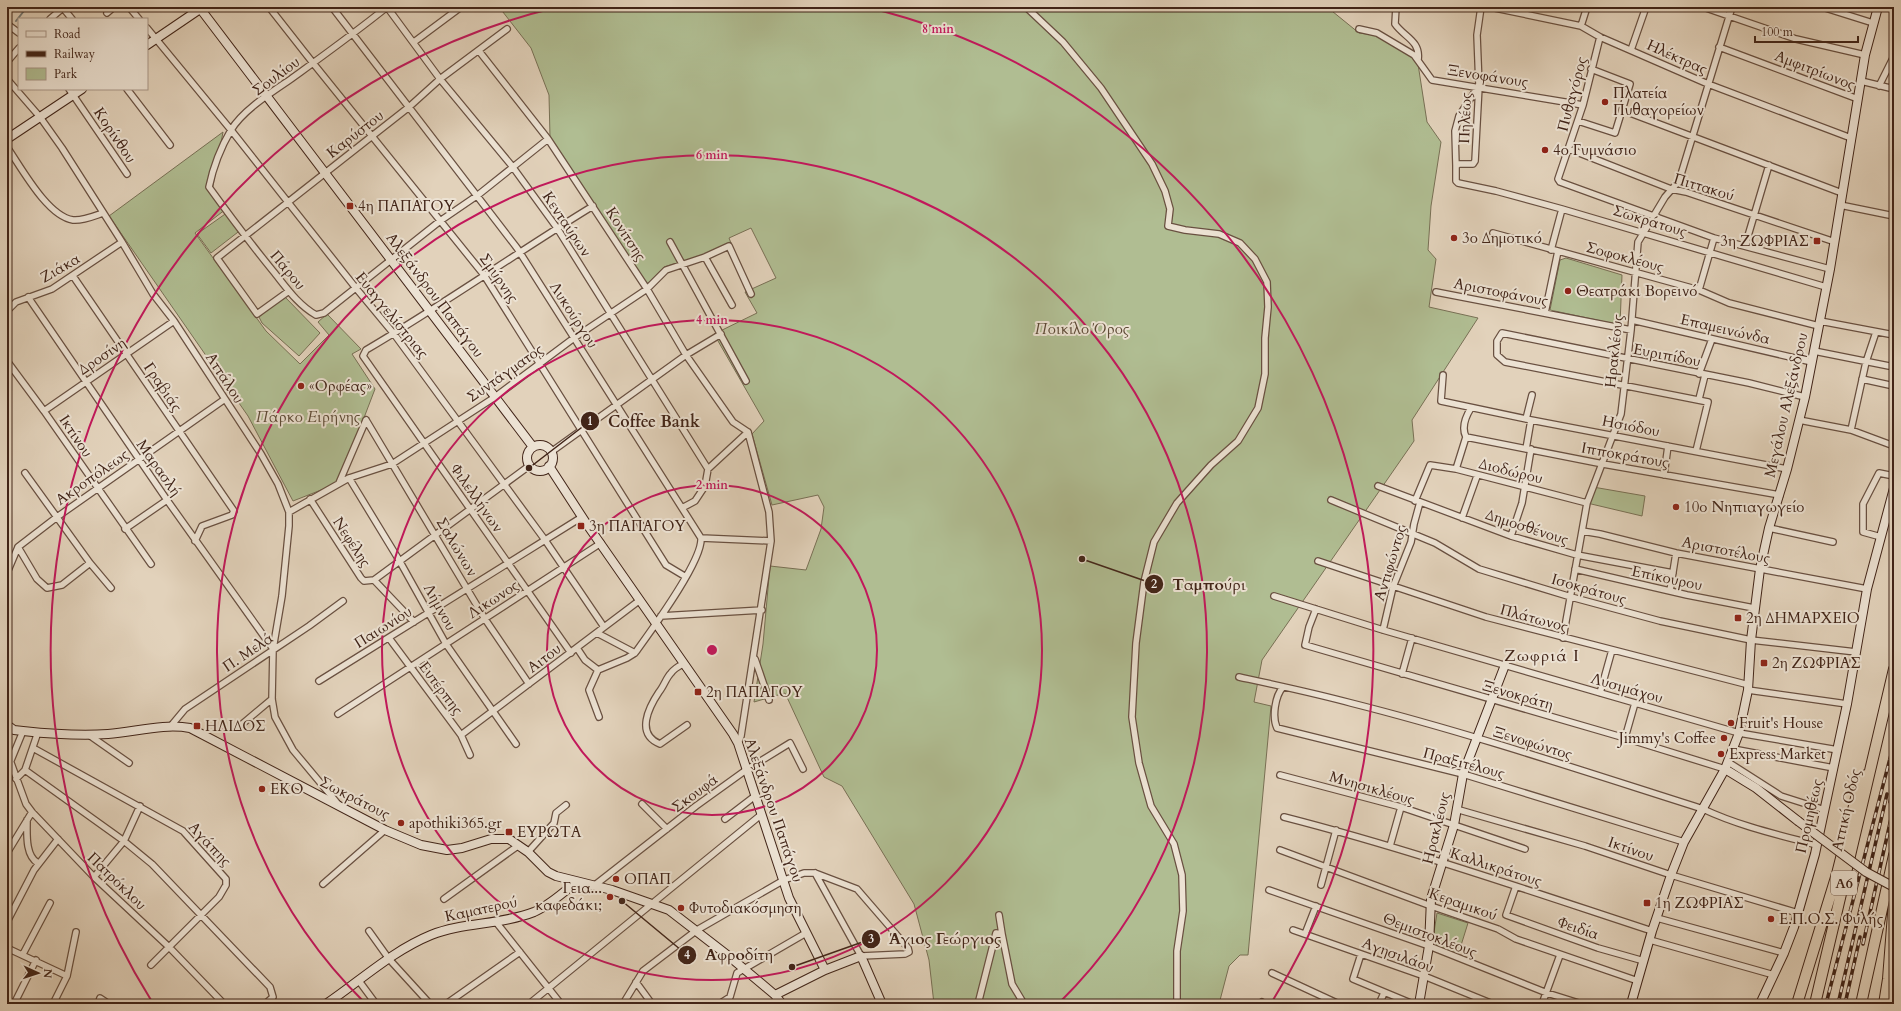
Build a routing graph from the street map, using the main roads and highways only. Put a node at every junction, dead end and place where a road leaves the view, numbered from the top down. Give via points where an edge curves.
1 (1894, 669) edge
2 (1873, 762) junction
3 (1894, 855) edge
4 (1894, 901) edge
5 (1796, 1004) edge
6 (1815, 1004) edge
7 (1861, 1004) edge
8 (1884, 1004) edge

1 - 2 highway, Αττική Οδός / Α6
2 - 5 highway via 1858,790 1837,874
2 - 6 highway, Αττική Οδός / Α6
3 - 7 highway
4 - 8 highway

